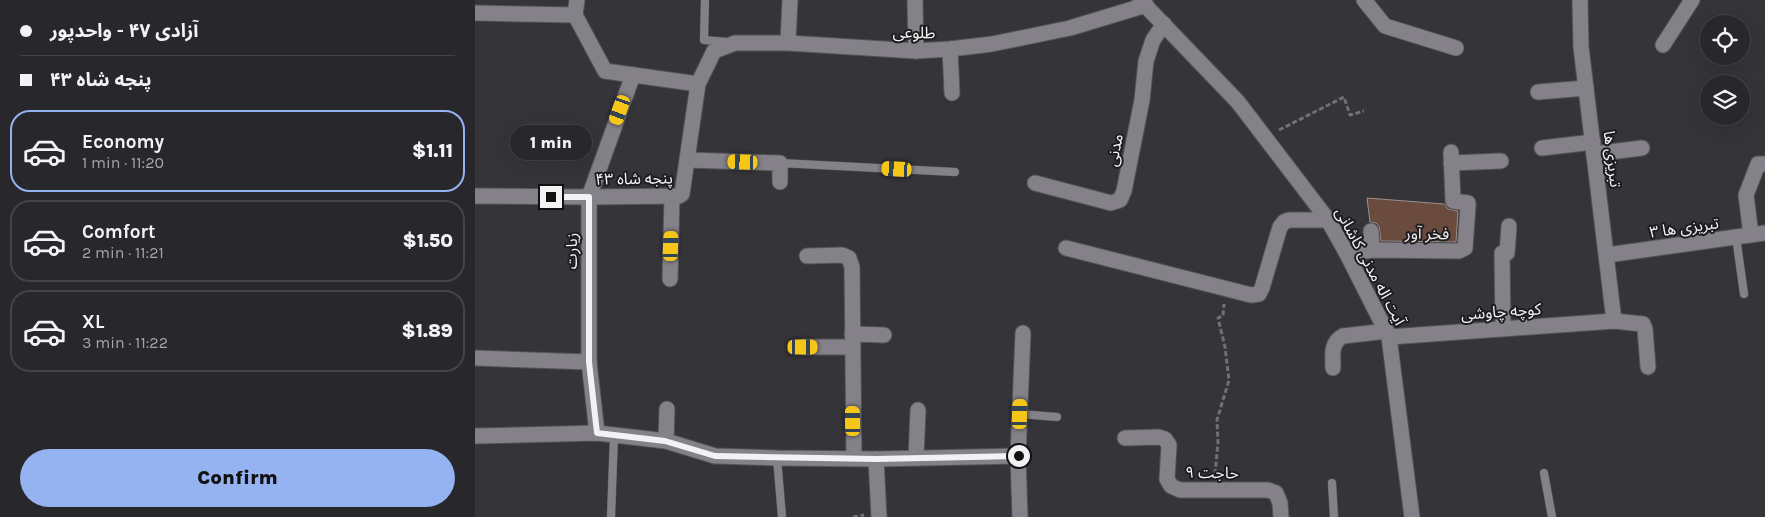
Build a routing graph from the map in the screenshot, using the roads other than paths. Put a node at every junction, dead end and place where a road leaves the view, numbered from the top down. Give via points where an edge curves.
1 (577, 0) edge
2 (705, 0) edge
3 (790, 0) edge
4 (915, 0) edge
5 (1363, 0) edge
6 (1580, 0) edge
7 (1692, 0) edge
8 (1145, 2) edge
9 (475, 13) edge
10 (575, 16) junction
11 (1164, 24) junction
12 (735, 43) junction
13 (789, 43) junction
14 (1663, 45) dead end
15 (1456, 48) dead end
16 (950, 49) junction
17 (916, 51) junction
18 (633, 75) junction
19 (699, 84) junction
20 (1586, 88) junction
21 (1538, 92) dead end
22 (952, 93) dead end
23 (1542, 148) dead end
24 (1594, 148) junction
25 (1642, 148) dead end
26 (688, 160) junction
27 (1501, 161) dead end
28 (779, 163) junction
29 (1765, 164) edge
30 (955, 172) dead end
31 (780, 182) dead end
32 (1035, 183) dead end
33 (475, 196) edge
34 (672, 196) junction
35 (589, 197) junction
36 (1328, 220) junction
37 (1509, 226) dead end
38 (1371, 231) dead end
39 (1751, 235) edge
40 (1066, 248) dead end
41 (1372, 250) junction
42 (1347, 254) junction
43 (807, 256) dead end
44 (1607, 256) junction
45 (670, 279) dead end
46 (1745, 294) dead end
47 (1614, 321) junction
48 (1503, 329) junction
49 (1023, 333) dead end
50 (1388, 334) junction
51 (884, 335) dead end
52 (852, 341) junction
53 (803, 347) dead end
54 (475, 358) edge
55 (589, 362) junction
56 (1648, 367) dead end
57 (1333, 368) dead end
58 (667, 409) dead end
59 (918, 410) dead end
60 (1020, 414) junction
61 (1057, 418) dead end
62 (597, 433) junction
63 (614, 435) junction
64 (475, 436) edge
65 (1125, 438) dead end
66 (665, 441) junction
67 (1019, 456) junction
68 (777, 458) junction
69 (854, 458) junction
70 (916, 458) junction
71 (876, 459) junction
72 (1544, 473) dead end
73 (1332, 483) dead end
74 (611, 517) edge
75 (782, 517) edge
76 (879, 517) edge
77 (1019, 517) edge
78 (1281, 517) edge
79 (1334, 517) edge
80 (1412, 517) edge
81 (1552, 517) edge

1 - 10 street
2 - 12 lane via 704,40
3 - 13 street
4 - 17 street
5 - 15 street via 1385,26
6 - 20 street, تبریزی ها
7 - 14 street
8 - 11 street, آیت اله مدنی کاشانی
8 - 16 street, طلوعی via 1070,28
9 - 10 street
10 - 18 street via 605,71
11 - 32 street, مدنی via 1153,40 1146,61 1142,100 1120,200 1111,203
11 - 36 street, آیت اله مدنی کاشانی via 1238,102
12 - 13 street, طلوعی
12 - 19 street, طلوعی via 714,51
13 - 17 street, طلوعی
16 - 17 street, طلوعی
16 - 22 street
18 - 19 street
18 - 35 street, زیارت
19 - 26 street, پنجه شاه ۴۳
20 - 21 street
20 - 24 street, تبریزی ها
23 - 24 street
24 - 25 street
24 - 44 street, تبریزی ها
26 - 28 street
26 - 34 street, پنجه شاه ۴۳ via 684,191 679,196
27 - 41 street, فخر آور via 1451,157 1453,201 1468,203 1465,248 1459,251
28 - 30 lane
28 - 31 street
29 - 39 street via 1758,164 1746,195
33 - 35 street, پنجه شاه ۴۳
34 - 35 street, پنجه شاه ۴۳
34 - 45 street
35 - 55 street, زیارت
36 - 40 street via 1284,222 1259,294
36 - 42 street, آیت اله مدنی کاشانی
37 - 48 street via 1507,253 1502,253
38 - 41 street
39 - 44 street, تبریزی ها ۳
39 - 46 lane
41 - 42 street, فخر آور
42 - 50 street, آیت اله مدنی کاشانی
43 - 52 street via 842,255 849,258 852,267
44 - 47 street, تبریزی ها
47 - 48 street, کوچه چاوشی
47 - 56 street, کوچه چاوشی via 1643,324
48 - 50 street, کوچه چاوشی
49 - 60 street
50 - 57 street, کوچه چاوشی via 1337,339 1333,345
50 - 80 street, آیت اله مدنی کاشانی
51 - 52 street
52 - 53 street
52 - 69 street
54 - 55 street
55 - 62 street, زیارت
58 - 66 street
59 - 70 street
60 - 61 lane
60 - 67 street
62 - 63 street
62 - 64 street
63 - 66 street
63 - 74 lane
65 - 78 street, حاجت ۹ via 1159,436 1165,439 1169,445 1167,479 1171,486 1180,490 1268,490 1276,493
66 - 68 street via 715,456
67 - 70 street
67 - 77 street
68 - 69 street
68 - 75 lane
69 - 71 street
70 - 71 street
71 - 76 street
72 - 81 lane
73 - 79 lane

